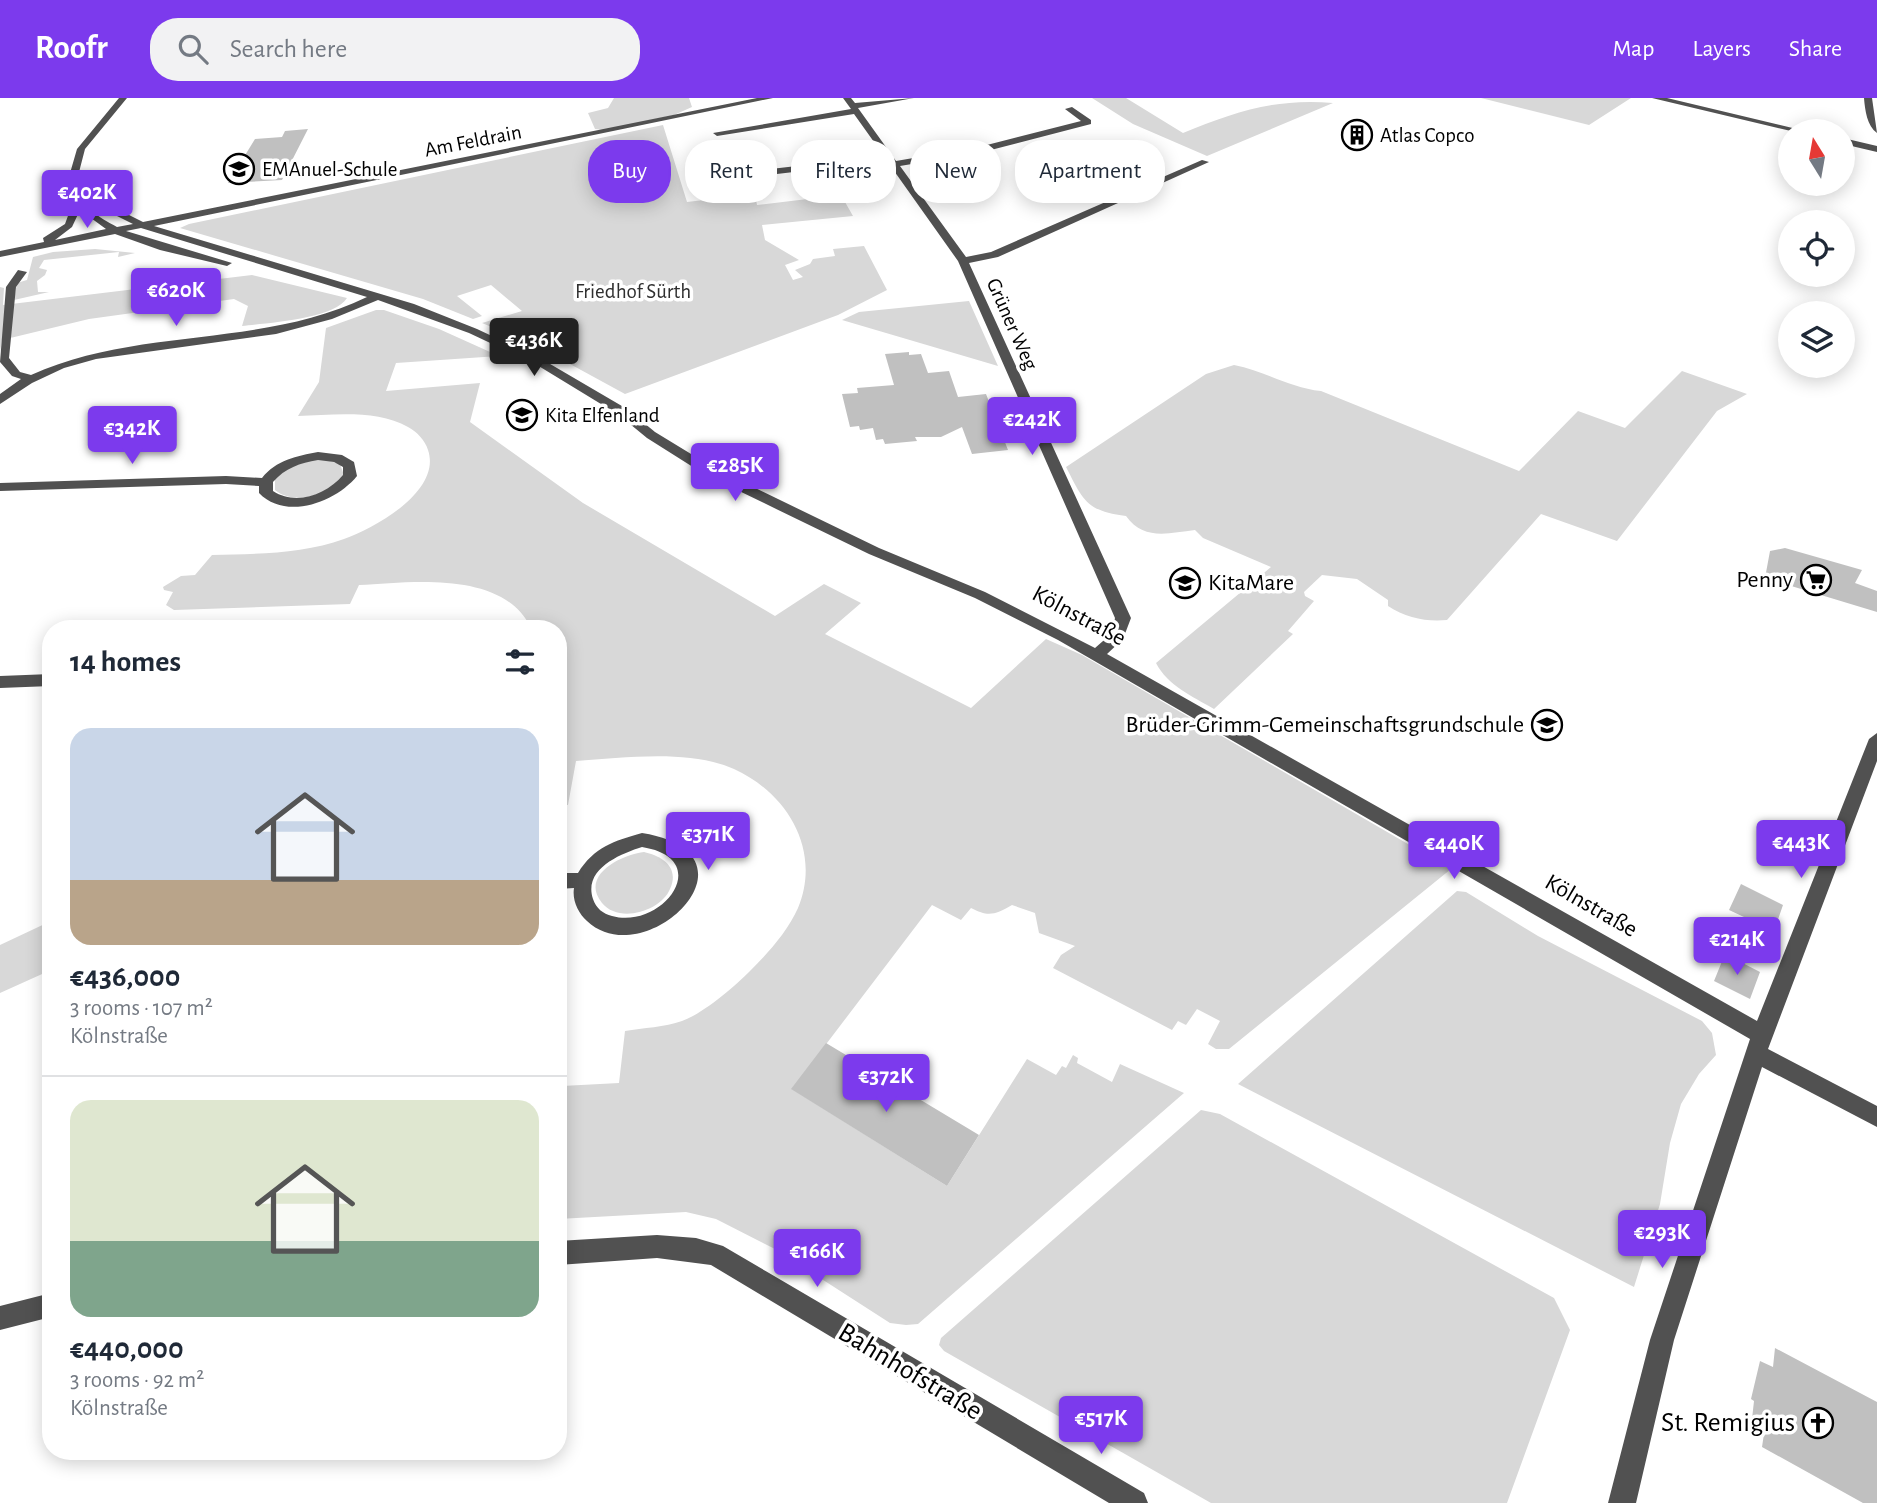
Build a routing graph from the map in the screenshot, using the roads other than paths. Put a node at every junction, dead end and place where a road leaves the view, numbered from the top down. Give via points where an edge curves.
1 (123, 98) edge
2 (768, 98) edge
3 (910, 98) edge
4 (1656, 98) edge
5 (1868, 98) edge
6 (852, 105) edge
7 (1069, 109) dead end
8 (1778, 126) edge
9 (1877, 130) edge
10 (718, 133) dead end
11 (877, 140) edge
12 (1855, 144) edge
13 (1877, 149) edge
14 (896, 160) edge
15 (1205, 162) dead end
16 (896, 167) edge
17 (74, 177) junction
18 (78, 202) junction
19 (144, 226) junction
20 (117, 231) junction
21 (150, 245) junction
22 (47, 246) junction
23 (25, 249) junction
24 (0, 254) edge
25 (963, 261) junction
26 (22, 272) dead end
27 (13, 282) junction
28 (0, 283) edge
29 (351, 288) junction
30 (377, 296) junction
31 (29, 378) junction
32 (0, 400) edge
33 (266, 482) junction
34 (0, 487) edge
35 (1097, 654) junction
36 (42, 680) edge
37 (0, 682) edge
38 (1877, 739) edge
39 (582, 880) junction
40 (567, 881) edge
41 (1760, 1044) junction
42 (1877, 1117) edge
43 (567, 1252) edge
44 (42, 1307) edge
45 (0, 1318) edge
46 (1134, 1503) edge
47 (1622, 1503) edge

1 - 17 street via 81,149
2 - 19 street, Am Feldrain
3 - 6 street
4 - 8 street
5 - 9 street
6 - 10 street
6 - 11 street, Grüner Weg
7 - 14 street via 1088,122 983,149
12 - 13 street
15 - 25 street via 994,256
16 - 25 street, Grüner Weg
17 - 18 street via 72,193
17 - 19 street, Kölnstraße via 110,209
18 - 20 street, Kölnstraße
18 - 23 street via 75,220 65,230
19 - 20 street, Am Feldrain
19 - 29 street, Kölnstraße
20 - 21 street, Kölnstraße
20 - 22 street, Am Feldrain
21 - 22 street
21 - 29 street, Kölnstraße
22 - 23 street
23 - 24 street
25 - 35 street, Grüner Weg via 1123,618 1114,642
26 - 27 street
27 - 28 street
27 - 31 street via 3,358 16,374
29 - 30 street, Kölnstraße
30 - 31 street via 302,326 97,355
30 - 35 street, Kölnstraße via 527,356 623,412 709,471
31 - 32 street
33 - 33 street via 285,465 318,456 345,461 351,470 339,488 298,502 271,497
33 - 34 street
35 - 41 street, Kölnstraße
36 - 37 street
38 - 41 street
39 - 39 street via 584,905 592,915 604,923 628,926 667,912 679,901 688,876 686,864 670,846 642,840 605,852
39 - 40 street
41 - 42 street, Kölnstraße
41 - 47 street via 1662,1340
43 - 46 street, Bahnhofstraße via 669,1246 715,1254
44 - 45 street

